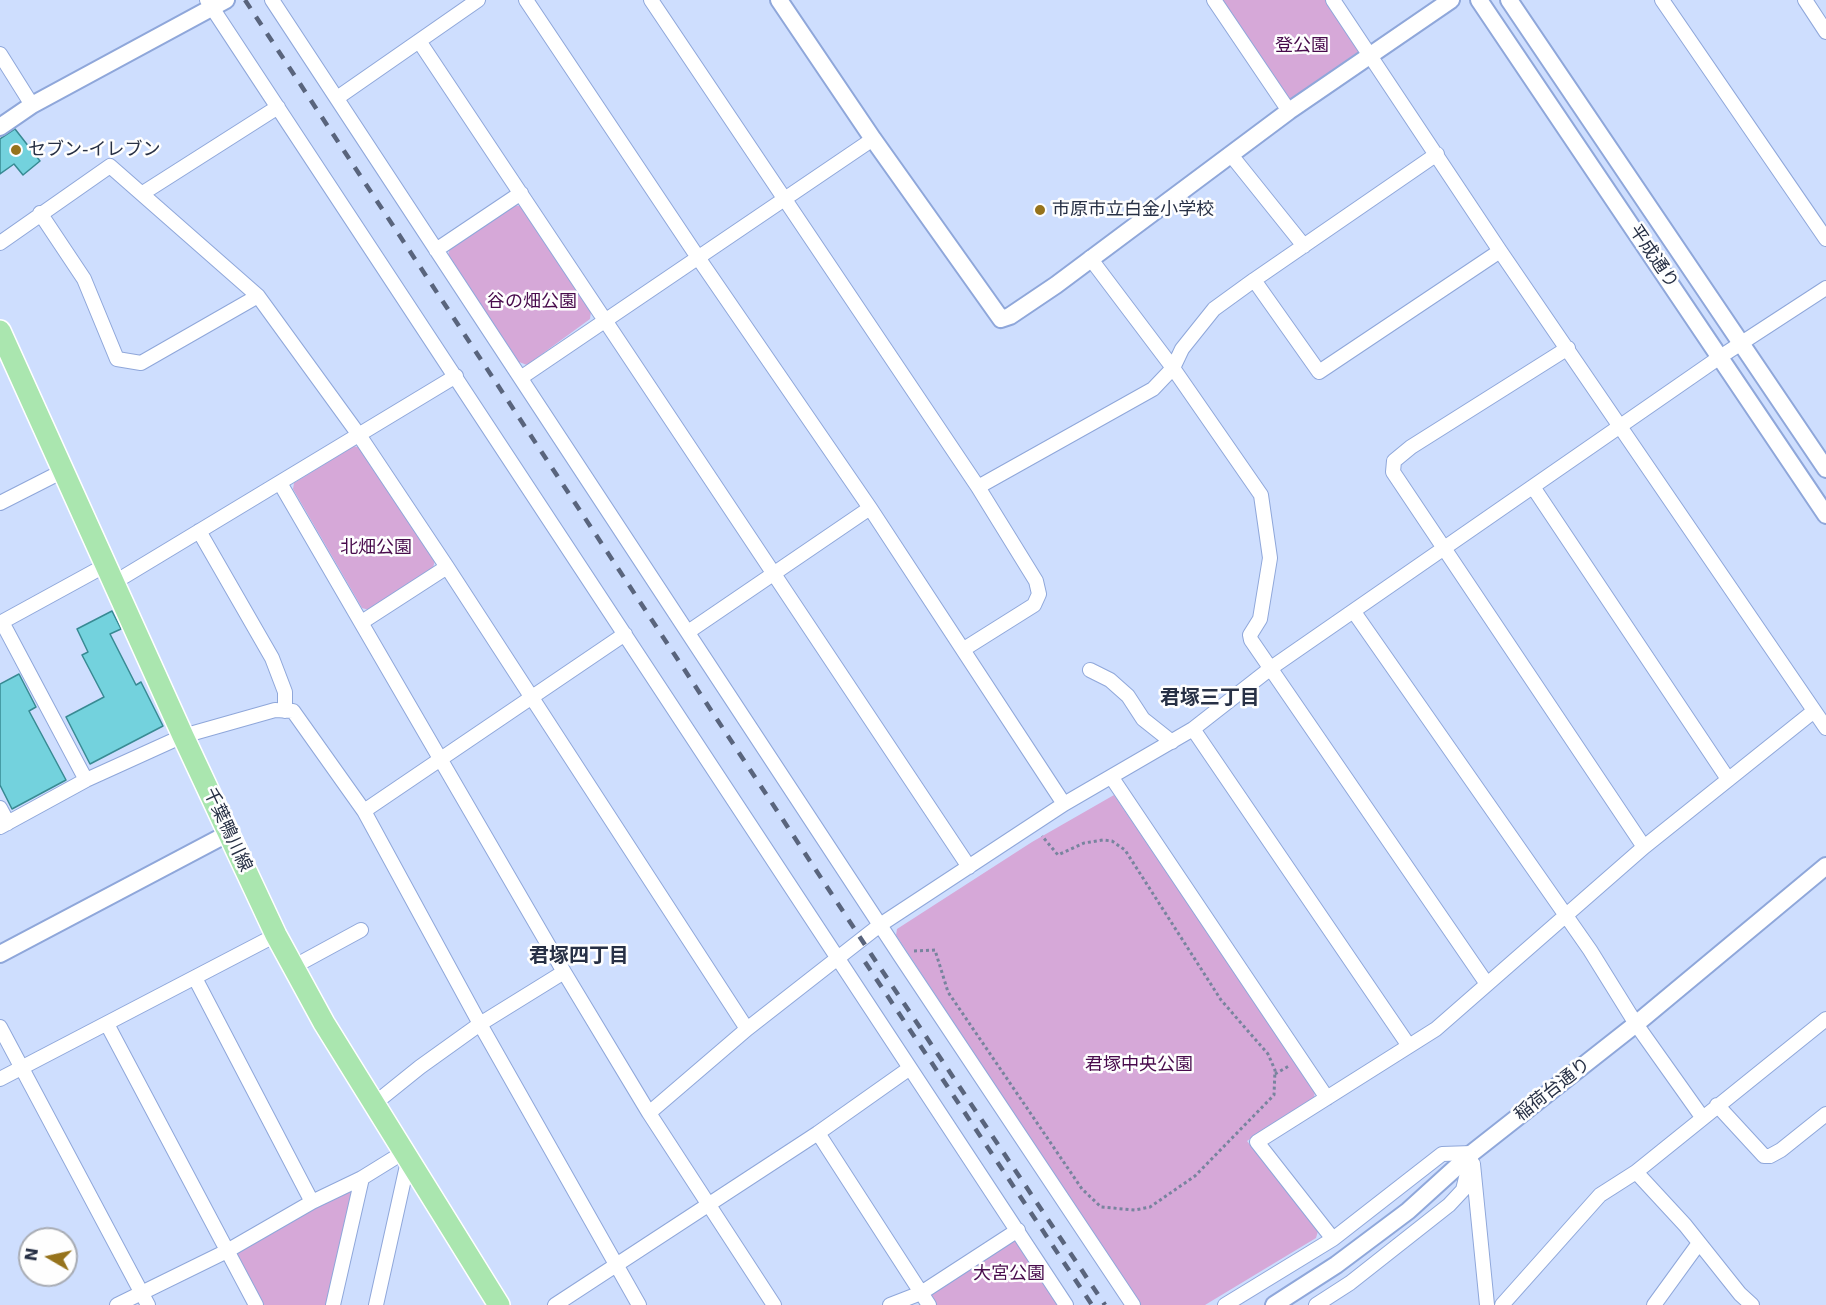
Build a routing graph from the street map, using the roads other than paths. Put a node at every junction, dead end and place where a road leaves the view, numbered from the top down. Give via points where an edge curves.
1 (272, 0) edge
2 (478, 0) edge
3 (526, 0) edge
4 (651, 0) edge
5 (779, 0) edge
6 (1214, 0) edge
7 (1334, 0) edge
8 (1451, 0) edge
9 (1479, 0) edge
10 (1509, 0) edge
11 (1662, 0) edge
12 (1805, 0) edge
13 (215, 2) edge
14 (1826, 32) edge
15 (418, 41) junction
16 (0, 54) edge
17 (1371, 56) junction
18 (337, 98) junction
19 (32, 105) junction
20 (278, 107) junction
21 (1289, 111) junction
22 (0, 127) edge
23 (873, 139) junction
24 (1231, 154) junction
25 (1437, 154) junction
26 (143, 193) junction
27 (521, 193) junction
28 (783, 198) junction
29 (40, 213) junction
30 (1826, 239) edge
31 (0, 243) edge
32 (1304, 246) junction
33 (436, 250) junction
34 (1500, 251) junction
35 (1090, 258) junction
36 (699, 259) junction
37 (1254, 280) junction
38 (1826, 288) edge
39 (258, 296) junction
40 (604, 319) junction
41 (0, 331) edge
42 (1740, 344) junction
43 (1568, 348) junction
44 (1720, 357) junction
45 (1173, 368) junction
46 (456, 376) junction
47 (522, 377) junction
48 (1621, 426) junction
49 (359, 435) junction
50 (1826, 469) edge
51 (63, 471) junction
52 (280, 483) junction
53 (978, 487) junction
54 (1533, 487) junction
55 (0, 503) edge
56 (870, 508) junction
57 (1826, 515) edge
58 (199, 531) junction
59 (1446, 548) junction
60 (447, 567) junction
61 (110, 573) junction
62 (774, 575) junction
63 (1354, 612) junction
64 (1, 622) edge
65 (362, 622) junction
66 (688, 632) junction
67 (625, 634) junction
68 (964, 650) junction
69 (1271, 668) junction
70 (1090, 670) dead end
71 (532, 699) junction
72 (285, 711) junction
73 (1814, 711) junction
74 (1826, 728) edge
75 (1193, 729) junction
76 (183, 736) junction
77 (1172, 742) junction
78 (441, 759) junction
79 (1112, 778) junction
80 (1728, 779) junction
81 (86, 780) junction
82 (1064, 804) junction
83 (0, 808) edge
84 (364, 811) junction
85 (4, 825) edge
86 (229, 833) junction
87 (1644, 848) junction
88 (1826, 866) edge
89 (969, 867) junction
90 (1565, 915) junction
91 (880, 925) junction
92 (361, 930) dead end
93 (276, 935) junction
94 (0, 954) edge
95 (837, 958) junction
96 (294, 967) junction
97 (564, 972) junction
98 (195, 978) junction
99 (1488, 984) junction
100 (1826, 1019) edge
101 (107, 1024) junction
102 (480, 1024) junction
103 (1636, 1024) junction
104 (0, 1027) edge
105 (747, 1029) junction
106 (1409, 1046) junction
107 (21, 1067) junction
108 (910, 1068) junction
109 (0, 1078) edge
110 (1327, 1098) junction
111 (374, 1104) junction
112 (1717, 1105) junction
113 (649, 1113) junction
114 (1826, 1114) edge
115 (1702, 1117) junction
116 (818, 1133) junction
117 (1472, 1153) junction
118 (406, 1157) junction
119 (1636, 1172) junction
120 (362, 1178) junction
121 (312, 1202) junction
122 (709, 1203) junction
123 (1018, 1230) junction
124 (1333, 1239) junction
125 (1699, 1243) junction
126 (227, 1251) junction
127 (616, 1267) junction
128 (921, 1293) junction
129 (145, 1299) edge
130 (117, 1305) edge
131 (256, 1305) edge
132 (333, 1305) edge
133 (376, 1305) edge
134 (500, 1305) edge
135 (555, 1305) edge
136 (639, 1305) edge
137 (774, 1305) edge
138 (890, 1305) edge
139 (929, 1305) edge
140 (1066, 1305) edge
141 (1133, 1305) edge
142 (1226, 1305) edge
143 (1275, 1305) edge
144 (1316, 1305) edge
145 (1487, 1305) edge
146 (1502, 1305) edge
147 (1654, 1305) edge
148 (1752, 1305) edge

1 - 18 street
2 - 15 street
3 - 36 street
4 - 28 street
5 - 23 street
6 - 21 street
7 - 17 street
8 - 17 street
9 - 44 street, 平成通り
10 - 42 street, 平成通り
11 - 30 street
12 - 14 street
13 - 19 street
13 - 20 street
15 - 18 street
15 - 27 street
16 - 19 street
17 - 21 street
17 - 25 street
18 - 33 street
19 - 22 street
20 - 26 street
20 - 46 street
21 - 24 street
23 - 28 street
23 - 35 street via 1000,319 1056,285
24 - 32 street
24 - 35 street
25 - 32 street
25 - 34 street
26 - 29 street via 110,166
26 - 39 street
27 - 33 street
27 - 40 street
28 - 36 street
28 - 53 street
29 - 31 street
29 - 39 street via 84,279 117,359 141,363
32 - 37 street
33 - 47 street
34 - 37 street via 1319,372
34 - 43 street
35 - 45 street
36 - 40 street
36 - 56 street
37 - 45 street via 1214,309 1182,349
38 - 42 street
39 - 49 street
40 - 47 street
40 - 62 street
41 - 51 main road, 千葉鴨川線
42 - 44 street
42 - 50 street, 平成通り
43 - 48 street
43 - 59 street via 1394,461 1394,472
44 - 48 street
44 - 57 street, 平成通り
45 - 53 street via 1153,389
45 - 69 street via 1262,495 1270,558 1260,619 1250,635
46 - 49 street
46 - 67 street
47 - 66 street
48 - 54 street
48 - 73 street
49 - 52 street
49 - 60 street
51 - 55 street
51 - 61 main road, 千葉鴨川線
52 - 58 street
52 - 65 street
53 - 68 street via 1036,581 1039,594 1034,605
54 - 59 street
54 - 80 street
56 - 62 street
56 - 68 street
58 - 61 street
58 - 72 street via 272,657 285,692
59 - 63 street
59 - 87 street
60 - 65 street
60 - 71 street
61 - 64 street
61 - 76 main road, 千葉鴨川線
62 - 66 street
62 - 89 street
63 - 69 street
63 - 90 street
64 - 81 street
65 - 78 street
66 - 91 street
67 - 71 street
67 - 95 street
68 - 82 street
69 - 75 street
69 - 99 street
70 - 77 street via 1110,680 1128,696 1143,719
71 - 78 street
71 - 105 street
72 - 76 street via 275,710
72 - 84 street via 293,711 302,722
73 - 74 street
73 - 80 street
75 - 77 street
75 - 106 street
76 - 81 street
76 - 86 main road, 千葉鴨川線
77 - 79 street
78 - 84 street
78 - 97 street
79 - 82 street
79 - 110 street
80 - 87 street
81 - 85 street
82 - 89 street
83 - 85 street
84 - 102 street
86 - 93 main road, 千葉鴨川線
86 - 94 street
87 - 90 street
88 - 103 street, 稲荷台通り
89 - 91 street
90 - 99 street
90 - 103 street
91 - 95 street
91 - 141 street
92 - 96 street
93 - 96 main road, 千葉鴨川線
93 - 98 street
95 - 105 street
95 - 108 street
96 - 111 main road, 千葉鴨川線
97 - 102 street
97 - 113 street
98 - 101 street
98 - 121 street
99 - 106 street via 1436,1029
100 - 112 street
101 - 107 street
101 - 126 street
102 - 111 street
102 - 127 street
103 - 115 street
103 - 117 street, 稲荷台通り
104 - 107 street
105 - 113 street
106 - 110 street
107 - 109 street
107 - 129 street
108 - 116 street
108 - 123 street
110 - 124 street via 1257,1142
111 - 118 main road, 千葉鴨川線
112 - 114 street via 1764,1156 1770,1156
112 - 115 street
113 - 122 street
115 - 119 street
116 - 122 street
116 - 128 street
117 - 124 street via 1442,1154
117 - 143 street, 稲荷台通り via 1367,1242
117 - 144 street via 1463,1190 1449,1205
117 - 145 street
118 - 120 street
118 - 133 street
118 - 134 main road, 千葉鴨川線
119 - 125 street
119 - 146 street via 1600,1195
120 - 121 street
120 - 132 street
121 - 126 street
122 - 127 street
122 - 137 street
123 - 128 street
123 - 140 street
124 - 142 street
125 - 147 street
125 - 148 street
126 - 129 street
126 - 131 street
127 - 135 street
127 - 136 street
128 - 138 street
128 - 139 street
129 - 130 street

